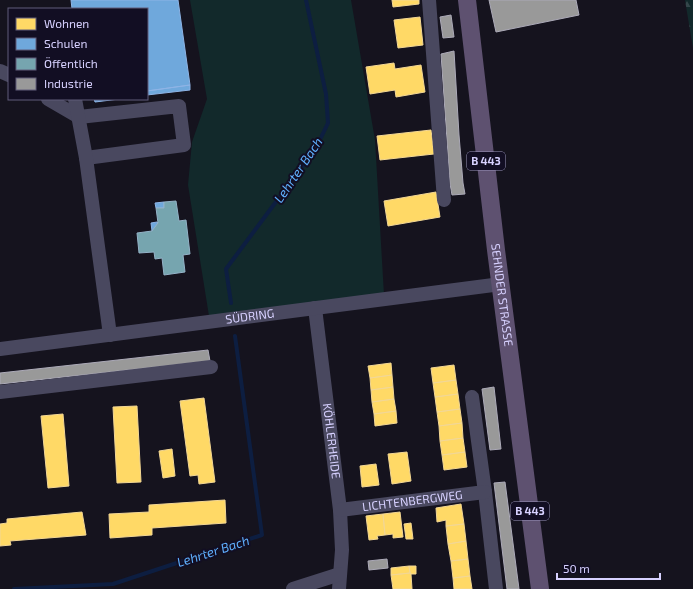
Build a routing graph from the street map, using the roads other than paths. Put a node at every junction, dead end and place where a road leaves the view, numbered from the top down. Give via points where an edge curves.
1 (429, 0) edge
2 (467, 0) edge
3 (50, 100) edge
4 (75, 100) edge
5 (79, 117) junction
6 (86, 158) junction
7 (444, 200) dead end
8 (500, 284) junction
9 (315, 308) junction
10 (110, 335) junction
11 (0, 349) edge
12 (211, 367) dead end
13 (0, 392) edge
14 (472, 397) dead end
15 (485, 492) junction
16 (340, 510) junction
17 (340, 574) junction
18 (293, 589) edge
19 (339, 589) edge
20 (496, 589) edge
21 (540, 589) edge

1 - 7 street
2 - 8 main road, SEHNDER STRASSE / B 443
3 - 5 street
4 - 5 street
5 - 6 street
5 - 6 street via 179,106 184,145
6 - 10 street
8 - 9 street, SÜDRING
8 - 21 main road, SEHNDER STRASSE / B 443
9 - 10 street, SÜDRING
9 - 16 street, KÖHLERHEIDE
10 - 11 street, SÜDRING
12 - 13 street
14 - 15 street
15 - 16 street, LICHTENBERGWEG
15 - 20 street
16 - 17 street, KÖHLERHEIDE
17 - 18 street
17 - 19 street, KÖHLERHEIDE

